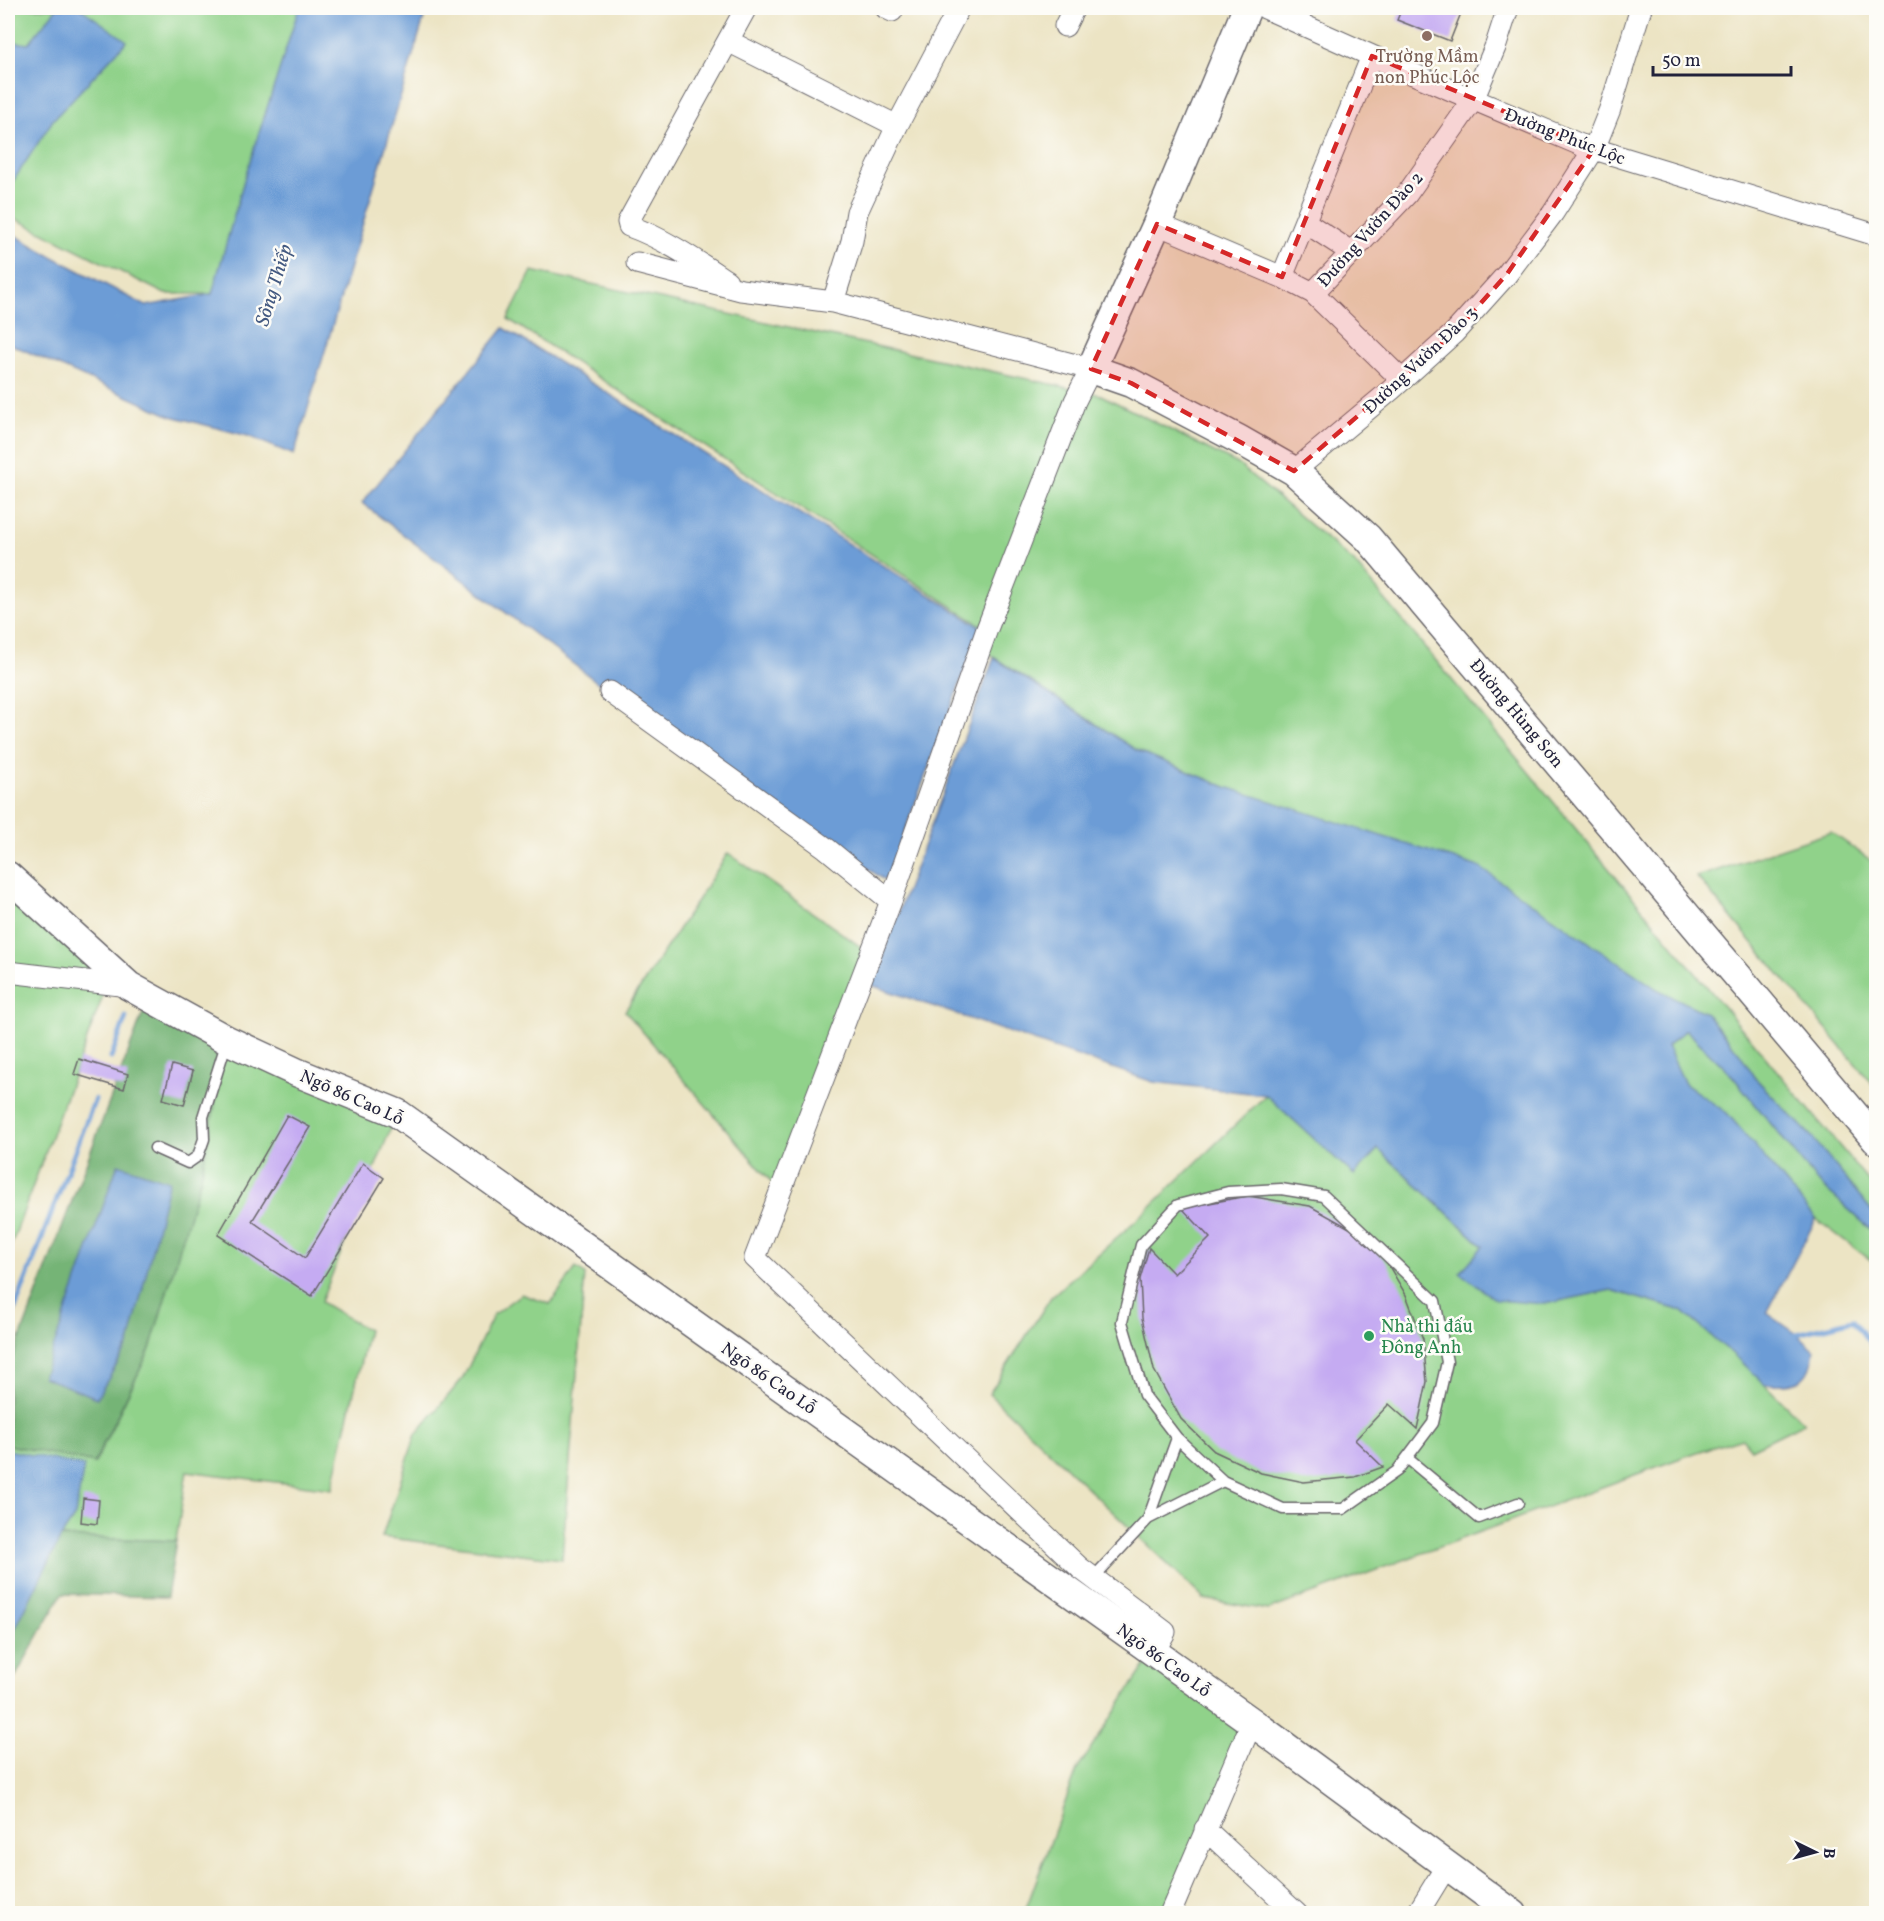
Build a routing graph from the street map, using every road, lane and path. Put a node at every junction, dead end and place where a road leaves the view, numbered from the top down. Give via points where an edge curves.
1 (746, 8) edge
2 (959, 8) edge
3 (1247, 8) edge
4 (1265, 8) edge
5 (1508, 8) edge
6 (1641, 8) edge
7 (728, 41) junction
8 (1372, 56) junction
9 (1473, 100) junction
10 (897, 126) junction
11 (1594, 149) junction
12 (1305, 222) junction
13 (1157, 224) junction
14 (1876, 235) edge
15 (1351, 252) junction
16 (637, 263) dead end
17 (1282, 277) junction
18 (741, 290) junction
19 (1313, 292) junction
20 (833, 302) junction
21 (1091, 369) junction
22 (1402, 380) junction
23 (1294, 471) junction
24 (609, 692) dead end
25 (8, 876) edge
26 (891, 901) junction
27 (8, 972) edge
28 (129, 986) junction
29 (227, 1040) junction
30 (1876, 1140) edge
31 (155, 1148) dead end
32 (1178, 1438) junction
33 (1407, 1458) junction
34 (1223, 1481) junction
35 (1518, 1503) dead end
36 (1148, 1519) junction
37 (1093, 1578) junction
38 (1154, 1652) junction
39 (1252, 1722) junction
40 (1205, 1829) junction
41 (1447, 1865) junction
42 (1170, 1914) edge
43 (1297, 1914) edge
44 (1416, 1914) edge
45 (1513, 1914) edge

1 - 7 street
2 - 10 street
3 - 13 street
4 - 8 street, Đường Phúc Lộc
5 - 9 street, Đường Vườn Đào 2
6 - 11 street, Đường Vườn Đào 3
7 - 10 street
7 - 18 street via 628,222 629,226 684,252
8 - 9 street, Đường Phúc Lộc
8 - 12 street
9 - 11 street, Đường Phúc Lộc
9 - 15 street, Đường Vườn Đào 2 via 1407,194
10 - 20 street via 857,212
11 - 14 street, Đường Phúc Lộc
11 - 22 street, Đường Vườn Đào 3 via 1507,274 1454,333
12 - 15 street
12 - 17 street
13 - 17 street
13 - 21 street
15 - 19 street, Đường Vườn Đào 2
16 - 18 street
17 - 19 street
18 - 20 street
19 - 22 street
20 - 21 street
21 - 23 street, Đường Hùng Sơn via 1131,383
21 - 26 street via 1074,401 987,629
22 - 23 street, Đường Vườn Đào 3
23 - 30 street, Đường Hùng Sơn via 1368,538
24 - 26 street via 826,848
25 - 28 street, Ngõ 86 Cao Lỗ
26 - 37 street via 755,1258
27 - 28 street
28 - 29 street, Ngõ 86 Cao Lỗ
29 - 31 lane via 203,1117 204,1139 198,1156 188,1163
29 - 38 street, Ngõ 86 Cao Lỗ via 397,1113
32 - 33 lane via 1144,1395 1122,1322 1142,1245 1178,1205 1228,1192 1281,1189 1324,1196 1435,1302 1447,1362 1433,1423
32 - 34 lane
32 - 36 lane
33 - 34 lane via 1397,1471 1343,1509 1283,1509
33 - 35 lane via 1479,1518
34 - 36 lane
36 - 37 lane
37 - 38 street via 1166,1632
38 - 39 street, Ngõ 86 Cao Lỗ
39 - 40 street
39 - 41 street, Ngõ 86 Cao Lỗ
40 - 42 street
40 - 43 street
41 - 44 street
41 - 45 street, Ngõ 86 Cao Lỗ

